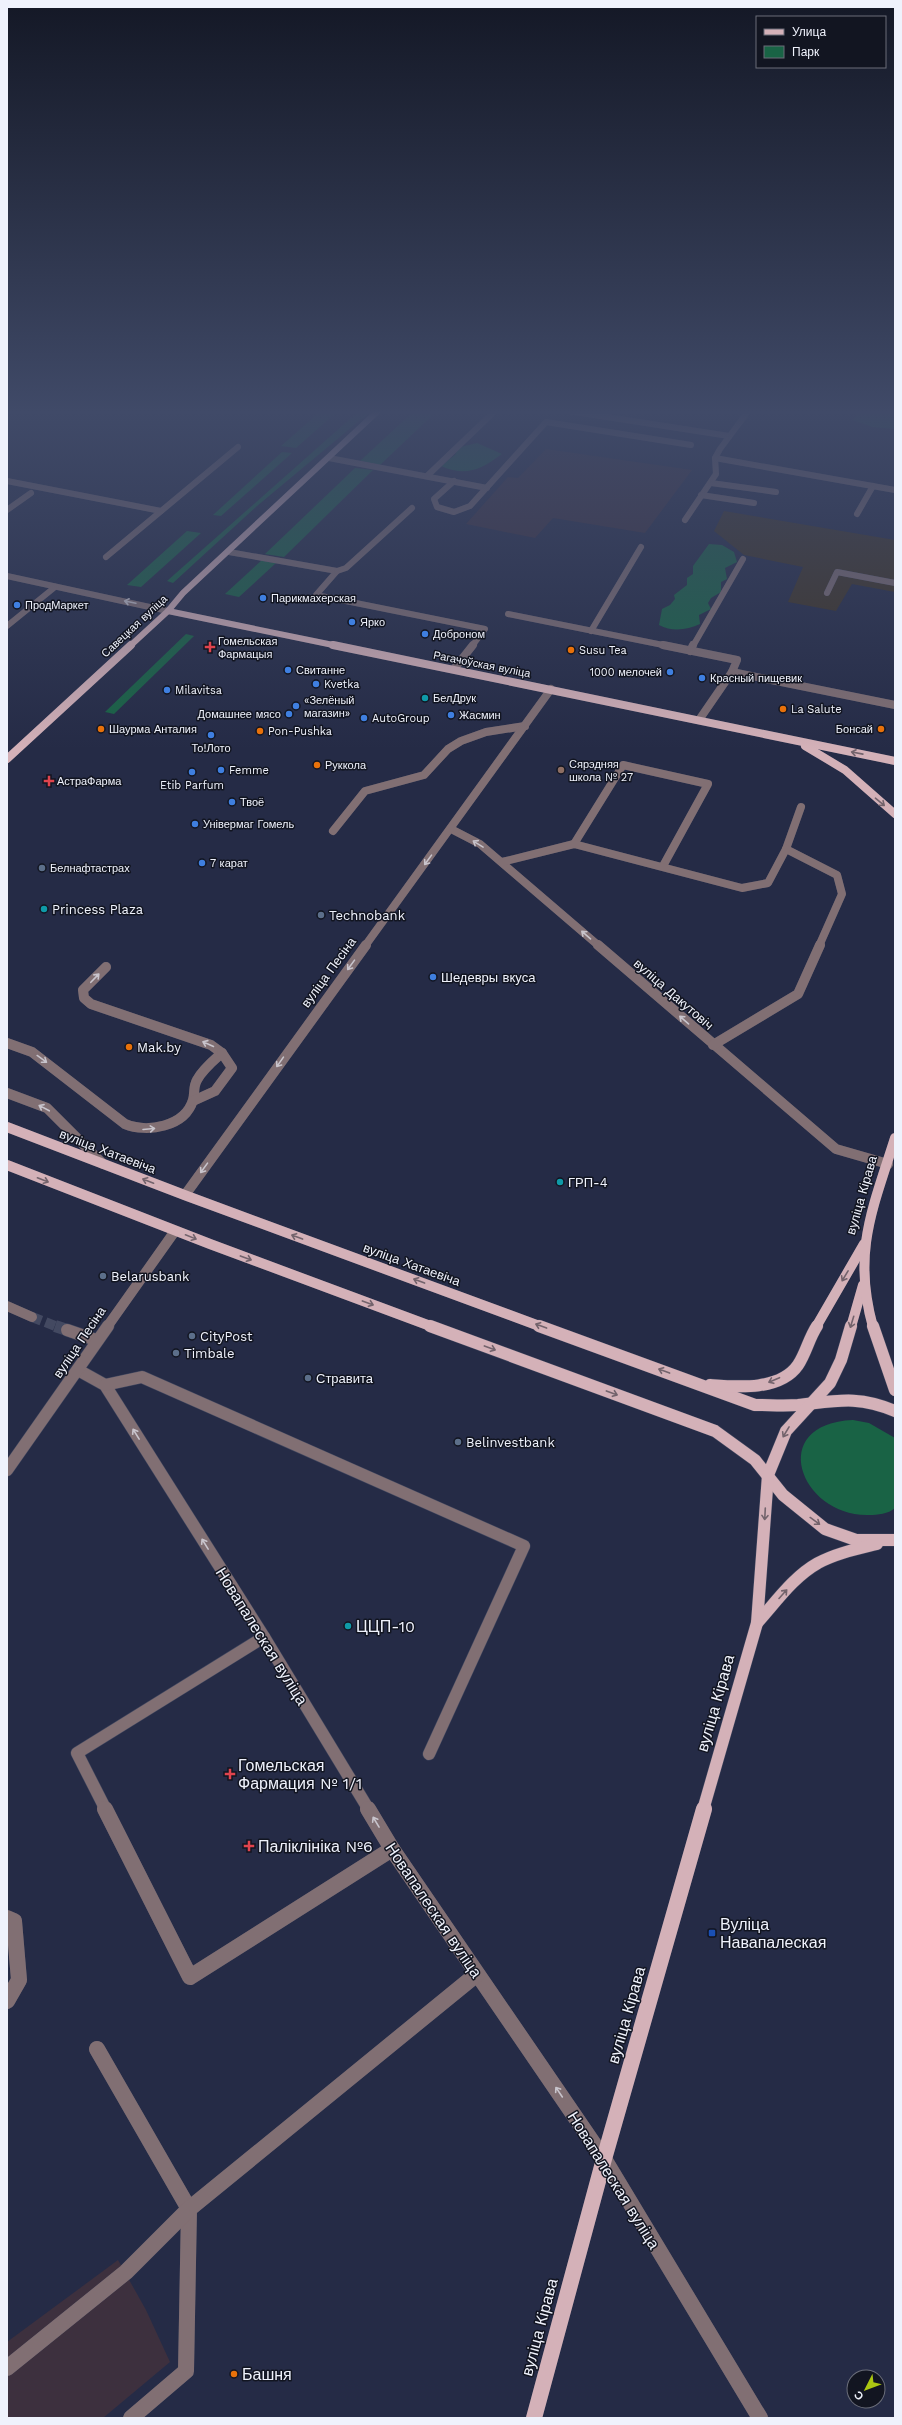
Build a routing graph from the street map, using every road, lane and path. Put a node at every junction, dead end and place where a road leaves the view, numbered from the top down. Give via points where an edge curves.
1 (147, 523) edge
2 (260, 523) edge
3 (395, 523) edge
4 (641, 547) dead end
5 (229, 552) junction
6 (106, 557) dead end
7 (743, 559) dead end
8 (337, 571) junction
9 (7, 576) edge
10 (895, 583) edge
11 (55, 587) junction
12 (826, 593) dead end
13 (168, 611) junction
14 (508, 614) dead end
15 (7, 626) edge
16 (591, 631) junction
17 (690, 651) junction
18 (454, 669) junction
19 (732, 672) junction
20 (551, 689) junction
21 (895, 705) edge
22 (699, 720) junction
23 (525, 726) junction
24 (792, 740) junction
25 (7, 759) edge
26 (895, 761) edge
27 (801, 807) dead end
28 (895, 814) edge
29 (451, 829) junction
30 (333, 831) dead end
31 (574, 844) junction
32 (786, 849) junction
33 (502, 862) junction
34 (664, 866) junction
35 (106, 967) dead end
36 (7, 1043) edge
37 (713, 1046) junction
38 (222, 1052) junction
39 (7, 1093) edge
40 (193, 1101) junction
41 (7, 1127) edge
42 (895, 1138) edge
43 (102, 1164) junction
44 (888, 1164) junction
45 (7, 1165) edge
46 (185, 1195) junction
47 (175, 1231) junction
48 (864, 1242) junction
49 (864, 1285) junction
50 (7, 1306) edge
51 (32, 1317) tunnel mouth
52 (68, 1330) tunnel mouth
53 (96, 1340) junction
54 (78, 1370) junction
55 (700, 1384) junction
56 (105, 1385) junction
57 (895, 1390) edge
58 (812, 1402) junction
59 (895, 1411) edge
60 (7, 1470) edge
61 (768, 1475) junction
62 (891, 1540) edge
63 (757, 1623) junction
64 (264, 1637) junction
65 (429, 1754) dead end
66 (392, 1849) junction
67 (7, 1918) edge
68 (477, 1974) junction
69 (7, 2001) edge
70 (97, 2049) dead end
71 (604, 2158) junction
72 (189, 2209) junction
73 (7, 2368) edge
74 (131, 2418) edge
75 (534, 2418) edge
76 (760, 2418) edge

1 - 6 street
2 - 5 main road, Савецкая вуліца
3 - 8 street via 346,568
4 - 16 street
5 - 8 street
5 - 13 main road, Савецкая вуліца via 183,593
7 - 17 street
8 - 18 street via 316,595 485,629
9 - 11 street
10 - 12 street via 837,572
13 -> 11 street
11 - 15 street
13 - 18 main road, Рагачоўская вуліца
13 - 25 main road, Савецкая вуліца
14 - 16 street
16 - 17 street
17 - 19 street via 737,660
18 - 20 main road, Рагачоўская вуліца
19 - 21 street
19 - 22 street
20 - 22 main road, Рагачоўская вуліца
20 - 23 street, вуліца Песіна
22 - 24 main road, Рагачоўская вуліца
23 - 29 street, вуліца Песіна
23 - 30 street via 486,732 460,741 448,749 424,775 365,791
26 -> 24 main road, Рагачоўская вуліца
24 -> 28 main road, Рагачоўская вуліца via 844,770
27 - 32 street
33 -> 29 street, вуліца Дакутовіч via 480,844
29 -> 46 street, вуліца Песіна
31 - 33 street
31 - 34 street
31 - 34 street via 623,765 708,784
32 - 34 street via 768,883 742,888
32 - 37 street via 837,875 842,894 798,994
37 -> 33 street, вуліца Дакутовіч
38 -> 35 street via 211,1044 91,1004 84,998 83,990
36 -> 40 street via 32,1052 125,1124 139,1129 159,1128 174,1121
37 - 44 street, вуліца Дакутовіч via 836,1149
38 - 40 street via 210,1062 194,1084
38 - 40 street via 232,1068 215,1091
43 -> 39 street via 47,1108
41 - 43 main road, вуліца Хатаевіча
42 - 44 main road, вуліца Кірава
46 -> 43 main road, вуліца Хатаевіча
44 - 48 main road, вуліца Кірава
45 -> 47 main road
55 -> 46 main road, вуліца Хатаевіча
47 - 53 street, вуліца Песіна
47 -> 61 main road via 715,1431 755,1460
48 - 49 main road, вуліца Кірава
48 -> 55 main road via 794,1370 763,1385 737,1387
49 - 57 main road, вуліца Кірава via 878,1343
49 -> 58 main road, вуліца Кірава via 830,1383
50 - 51 street
52 - 53 street
53 - 54 street, вуліца Песіна
54 - 56 street, Новапалеская вуліца
54 - 60 street, вуліца Песіна
55 - 58 main road, вуліца Хатаевіча via 755,1405 783,1406
64 -> 56 street, Новапалеская вуліца
56 - 65 street via 142,1377 524,1546
58 - 59 main road, вуліца Хатаевіча via 851,1397 882,1404
58 -> 61 main road, вуліца Кірава via 786,1431
61 -> 62 main road via 783,1495 825,1529 856,1540
61 -> 63 main road, вуліца Кірава
63 -> 62 main road, вуліца Кірава via 811,1567 840,1554
63 - 71 main road, вуліца Кірава
66 -> 64 street, Новапалеская вуліца
64 - 66 street via 77,1753 190,1977
66 - 68 street, Новапалеская вуліца
67 - 69 street via 14,1921 19,1980
71 -> 68 street, Новапалеская вуліца
68 - 72 street
70 - 72 street
71 - 75 main road, вуліца Кірава
71 - 76 street, Новапалеская вуліца
72 - 73 street via 126,2272
72 - 74 street via 186,2371

